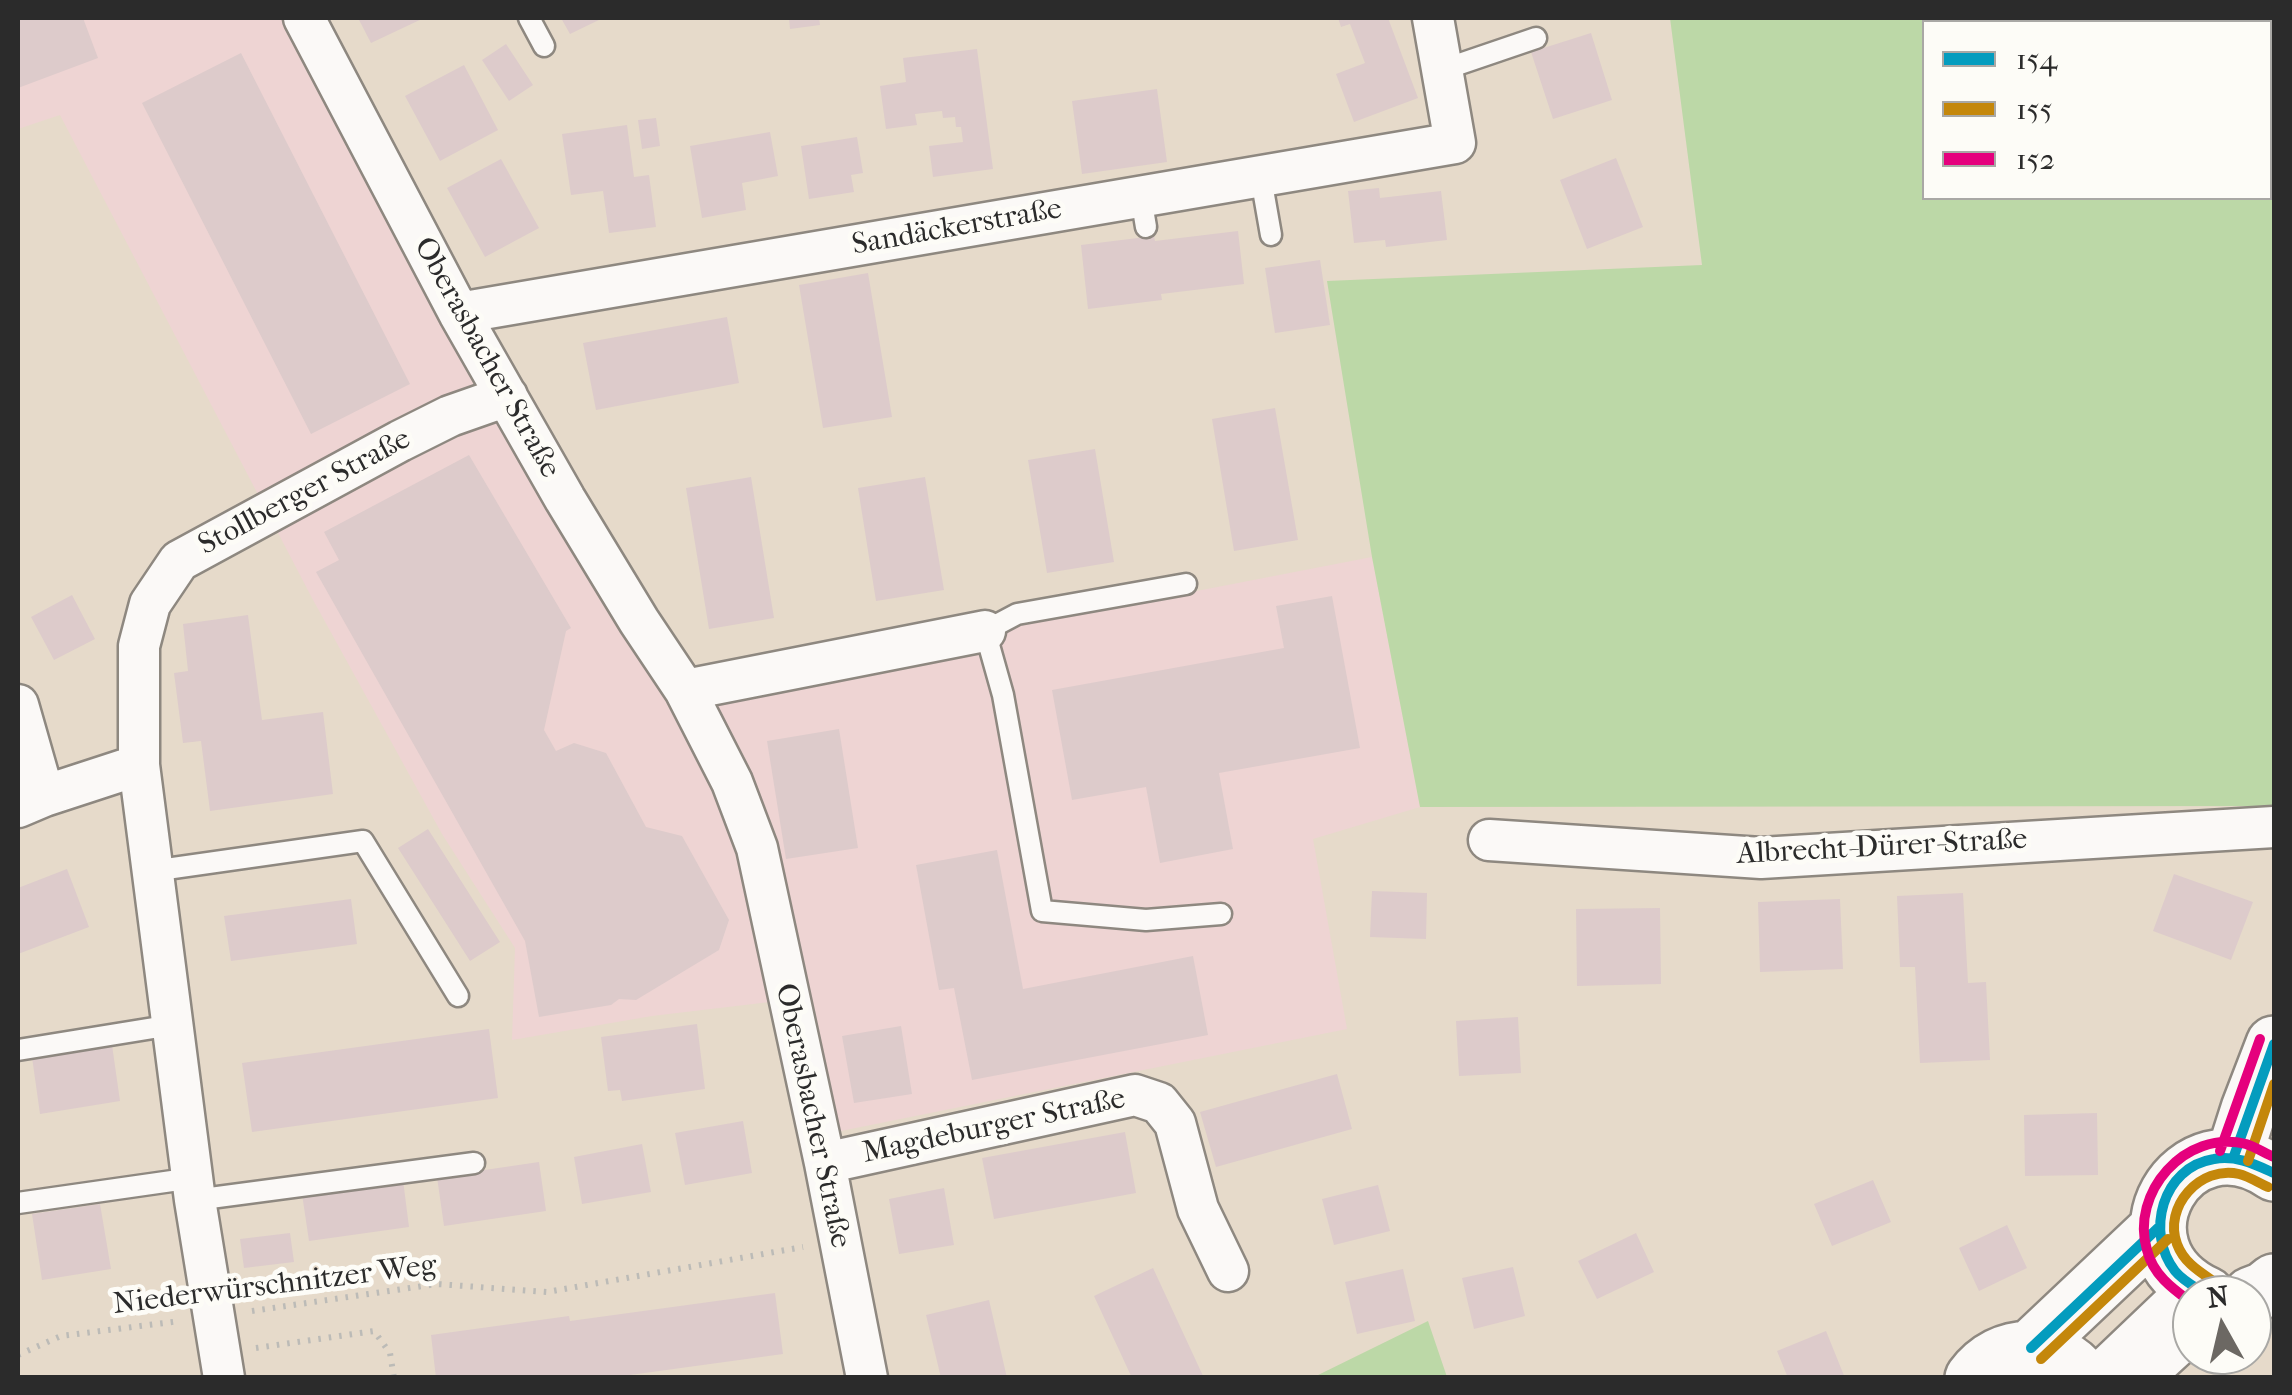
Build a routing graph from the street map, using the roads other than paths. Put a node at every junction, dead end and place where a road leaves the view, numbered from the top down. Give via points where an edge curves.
1 (304, 18) edge
2 (528, 18) edge
3 (1433, 18) edge
4 (1536, 38) dead end
5 (544, 46) dead end
6 (1442, 70) junction
7 (1260, 178) junction
8 (1272, 235) dead end
9 (458, 313) junction
10 (507, 396) junction
11 (1186, 584) dead end
12 (985, 632) junction
13 (685, 690) junction
14 (18, 705) edge
15 (140, 765) junction
16 (31, 801) edge
17 (2274, 826) edge
18 (1490, 840) dead end
19 (152, 871) junction
20 (1221, 914) dead end
21 (458, 996) dead end
22 (172, 1025) junction
23 (2274, 1044) edge
24 (18, 1050) edge
25 (474, 1163) dead end
26 (825, 1163) junction
27 (2254, 1165) edge
28 (195, 1196) junction
29 (18, 1204) edge
30 (2158, 1228) junction
31 (1228, 1271) dead end
32 (2176, 1275) edge
33 (2172, 1318) edge
34 (2031, 1348) junction
35 (219, 1349) edge
36 (866, 1378) edge
37 (1973, 1378) edge
38 (2084, 1378) edge
39 (2106, 1378) edge

1 - 9 street, Oberasbacher Straße
2 - 5 lane
3 - 6 street
4 - 6 lane
6 - 7 street, Sandäckerstraße via 1454,143
7 - 8 lane
7 - 9 street, Sandäckerstraße via 1143,212
9 - 10 street, Oberasbacher Straße
10 - 13 street, Oberasbacher Straße
10 - 15 street, Stollberger Straße via 400,441 179,561 150,604 139,646
11 - 12 lane via 1017,614
12 - 13 street
12 - 20 lane via 1042,910 1146,920
13 - 26 street, Oberasbacher Straße via 757,848
14 - 16 street
15 - 16 street
15 - 19 street, Stollberger Straße
17 - 18 street, Albrecht-Dürer-Straße via 1761,858
19 - 21 lane via 363,841
19 - 22 street, Stollberger Straße
22 - 24 lane
22 - 28 street, Stollberger Straße
23 - 27 street via 2248,1109
25 - 28 lane
26 - 31 street, Magdeburger Straße via 1134,1094 1159,1103 1176,1123 1198,1209
26 - 36 street, Oberasbacher Straße
27 - 30 street via 2215,1158 2196,1164 2168,1191
28 - 29 lane
28 - 35 street, Stollberger Straße
30 - 32 street via 2161,1250
30 - 34 street
33 - 39 street
34 - 37 street via 2005,1352
34 - 38 street via 2064,1358

